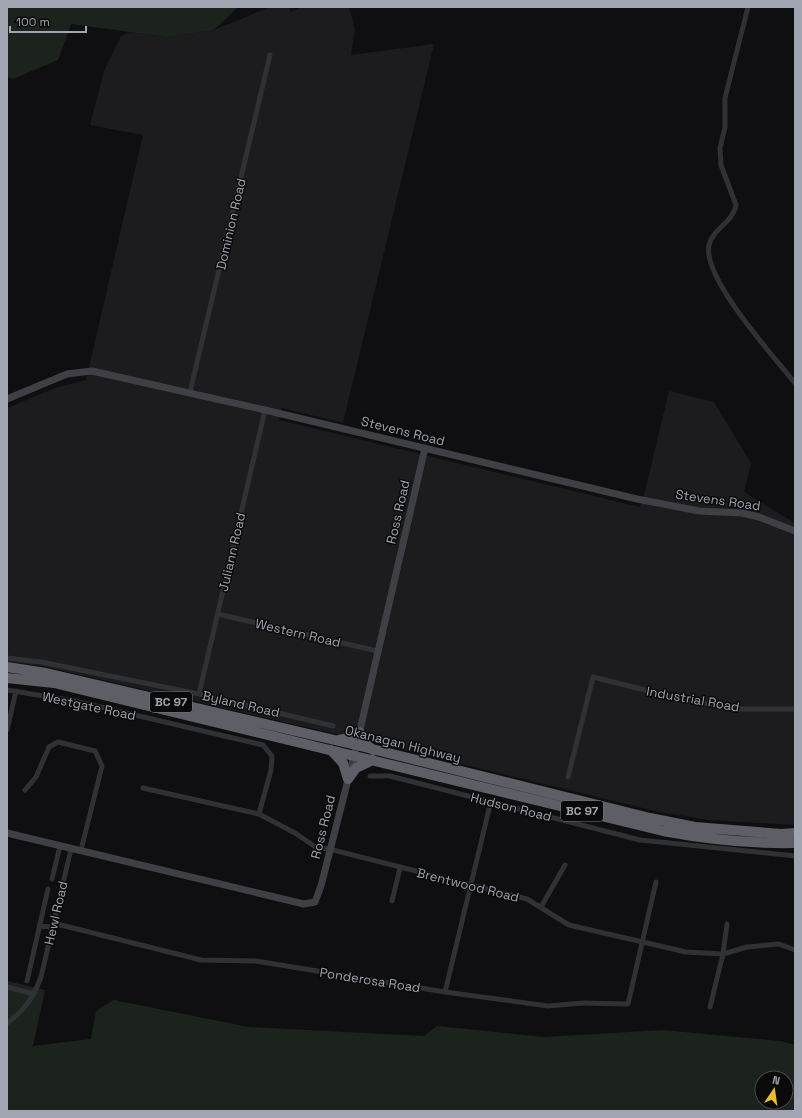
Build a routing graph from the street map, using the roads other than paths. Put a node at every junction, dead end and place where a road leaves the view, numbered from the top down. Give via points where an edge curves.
1 (748, 7) edge
2 (270, 55) dead end
3 (795, 383) edge
4 (190, 392) junction
5 (7, 399) edge
6 (265, 410) junction
7 (425, 448) junction
8 (795, 531) edge
9 (218, 614) junction
10 (378, 651) junction
11 (7, 658) edge
12 (7, 667) edge
13 (7, 678) edge
14 (7, 690) edge
15 (16, 691) junction
16 (199, 694) junction
17 (795, 709) edge
18 (333, 726) dead end
19 (7, 730) edge
20 (359, 732) junction
21 (333, 745) junction
22 (356, 745) junction
23 (373, 755) junction
24 (354, 756) junction
25 (370, 776) dead end
26 (568, 777) dead end
27 (348, 779) junction
28 (143, 788) dead end
29 (25, 790) dead end
30 (491, 801) junction
31 (259, 814) junction
32 (7, 833) edge
33 (795, 833) edge
34 (795, 843) edge
35 (60, 846) junction
36 (70, 848) junction
37 (329, 849) junction
38 (81, 850) junction
39 (795, 856) edge
40 (564, 865) dead end
41 (400, 868) junction
42 (52, 879) dead end
43 (656, 882) dead end
44 (471, 886) junction
45 (48, 890) dead end
46 (392, 901) dead end
47 (541, 907) junction
48 (726, 924) dead end
49 (53, 925) junction
50 (39, 926) junction
51 (641, 942) junction
52 (795, 950) edge
53 (723, 954) junction
54 (27, 981) dead end
55 (7, 987) edge
56 (445, 992) junction
57 (34, 994) junction
58 (710, 1007) dead end
59 (7, 1023) edge

1 - 3 street via 725,98 725,127 720,148 720,165 736,205 731,218 711,241 710,257 738,313
2 - 4 street, Dominion Road
4 - 5 main road, Stevens Road via 92,370 67,374
4 - 6 main road, Stevens Road
6 - 7 main road, Stevens Road
6 - 9 street, Juliann Road
7 - 8 main road, Stevens Road via 637,499 699,511 742,513 760,517
7 - 10 main road, Ross Road
9 - 10 street, Western Road
9 - 16 street, Juliann Road
10 - 20 main road, Ross Road
11 - 16 street, Byland Road via 41,662
12 - 21 highway, Okanagan Highway / BC 97 via 53,675
13 - 21 highway, Okanagan Highway / BC 97 via 54,683
14 - 15 street, Westgate Road
15 - 19 street
15 - 31 street, Westgate Road via 75,701 263,745 272,756 271,770
16 - 18 street, Byland Road
17 - 26 street, Industrial Road via 739,709 685,700 593,678
20 - 21 highway
20 - 22 main road, Ross Road
20 - 23 highway
21 - 22 highway, Okanagan Highway / BC 97
21 - 24 highway, Okanagan Highway / BC 97
21 - 27 highway
22 - 23 highway, Okanagan Highway / BC 97
22 - 24 main road, Ross Road
23 - 24 highway, Okanagan Highway / BC 97
23 - 27 highway via 356,768
23 - 33 highway, Okanagan Highway / BC 97 via 695,827
23 - 34 highway, Okanagan Highway / BC 97 via 663,831 702,838
24 - 27 main road, Ross Road
25 - 30 street, Hudson Road via 390,776
27 - 37 main road, Ross Road
28 - 31 street, Brentwood Road
29 - 38 street via 36,777 49,747 58,742 95,751 102,766
30 - 39 street, Hudson Road via 640,840
30 - 44 street
31 - 37 street, Brentwood Road via 317,848
32 - 35 main road, Ross Road
35 - 36 main road, Ross Road
35 - 42 street, Hewl Road
36 - 38 main road, Ross Road
36 - 49 street, Hewl Road
37 - 38 main road, Ross Road via 315,902 304,904
37 - 41 street, Brentwood Road
40 - 47 street
41 - 44 street, Brentwood Road
41 - 46 street
43 - 51 street
44 - 47 street, Brentwood Road via 527,899
44 - 56 street
45 - 50 street, Hewl Road
47 - 51 street, Brentwood Road via 569,925
48 - 53 street
49 - 50 street, Ponderosa Road
49 - 56 street, Ponderosa Road via 202,960 256,961
49 - 57 street, Hewl Road via 41,978
50 - 54 street, Hewl Road
51 - 53 street, Brentwood Road via 686,952
51 - 56 street, Ponderosa Road via 628,1004 583,1003 548,1006
52 - 53 street, Brentwood Road via 779,944 747,947
53 - 58 street
55 - 57 street
57 - 59 street, Hewl Road via 22,1012

